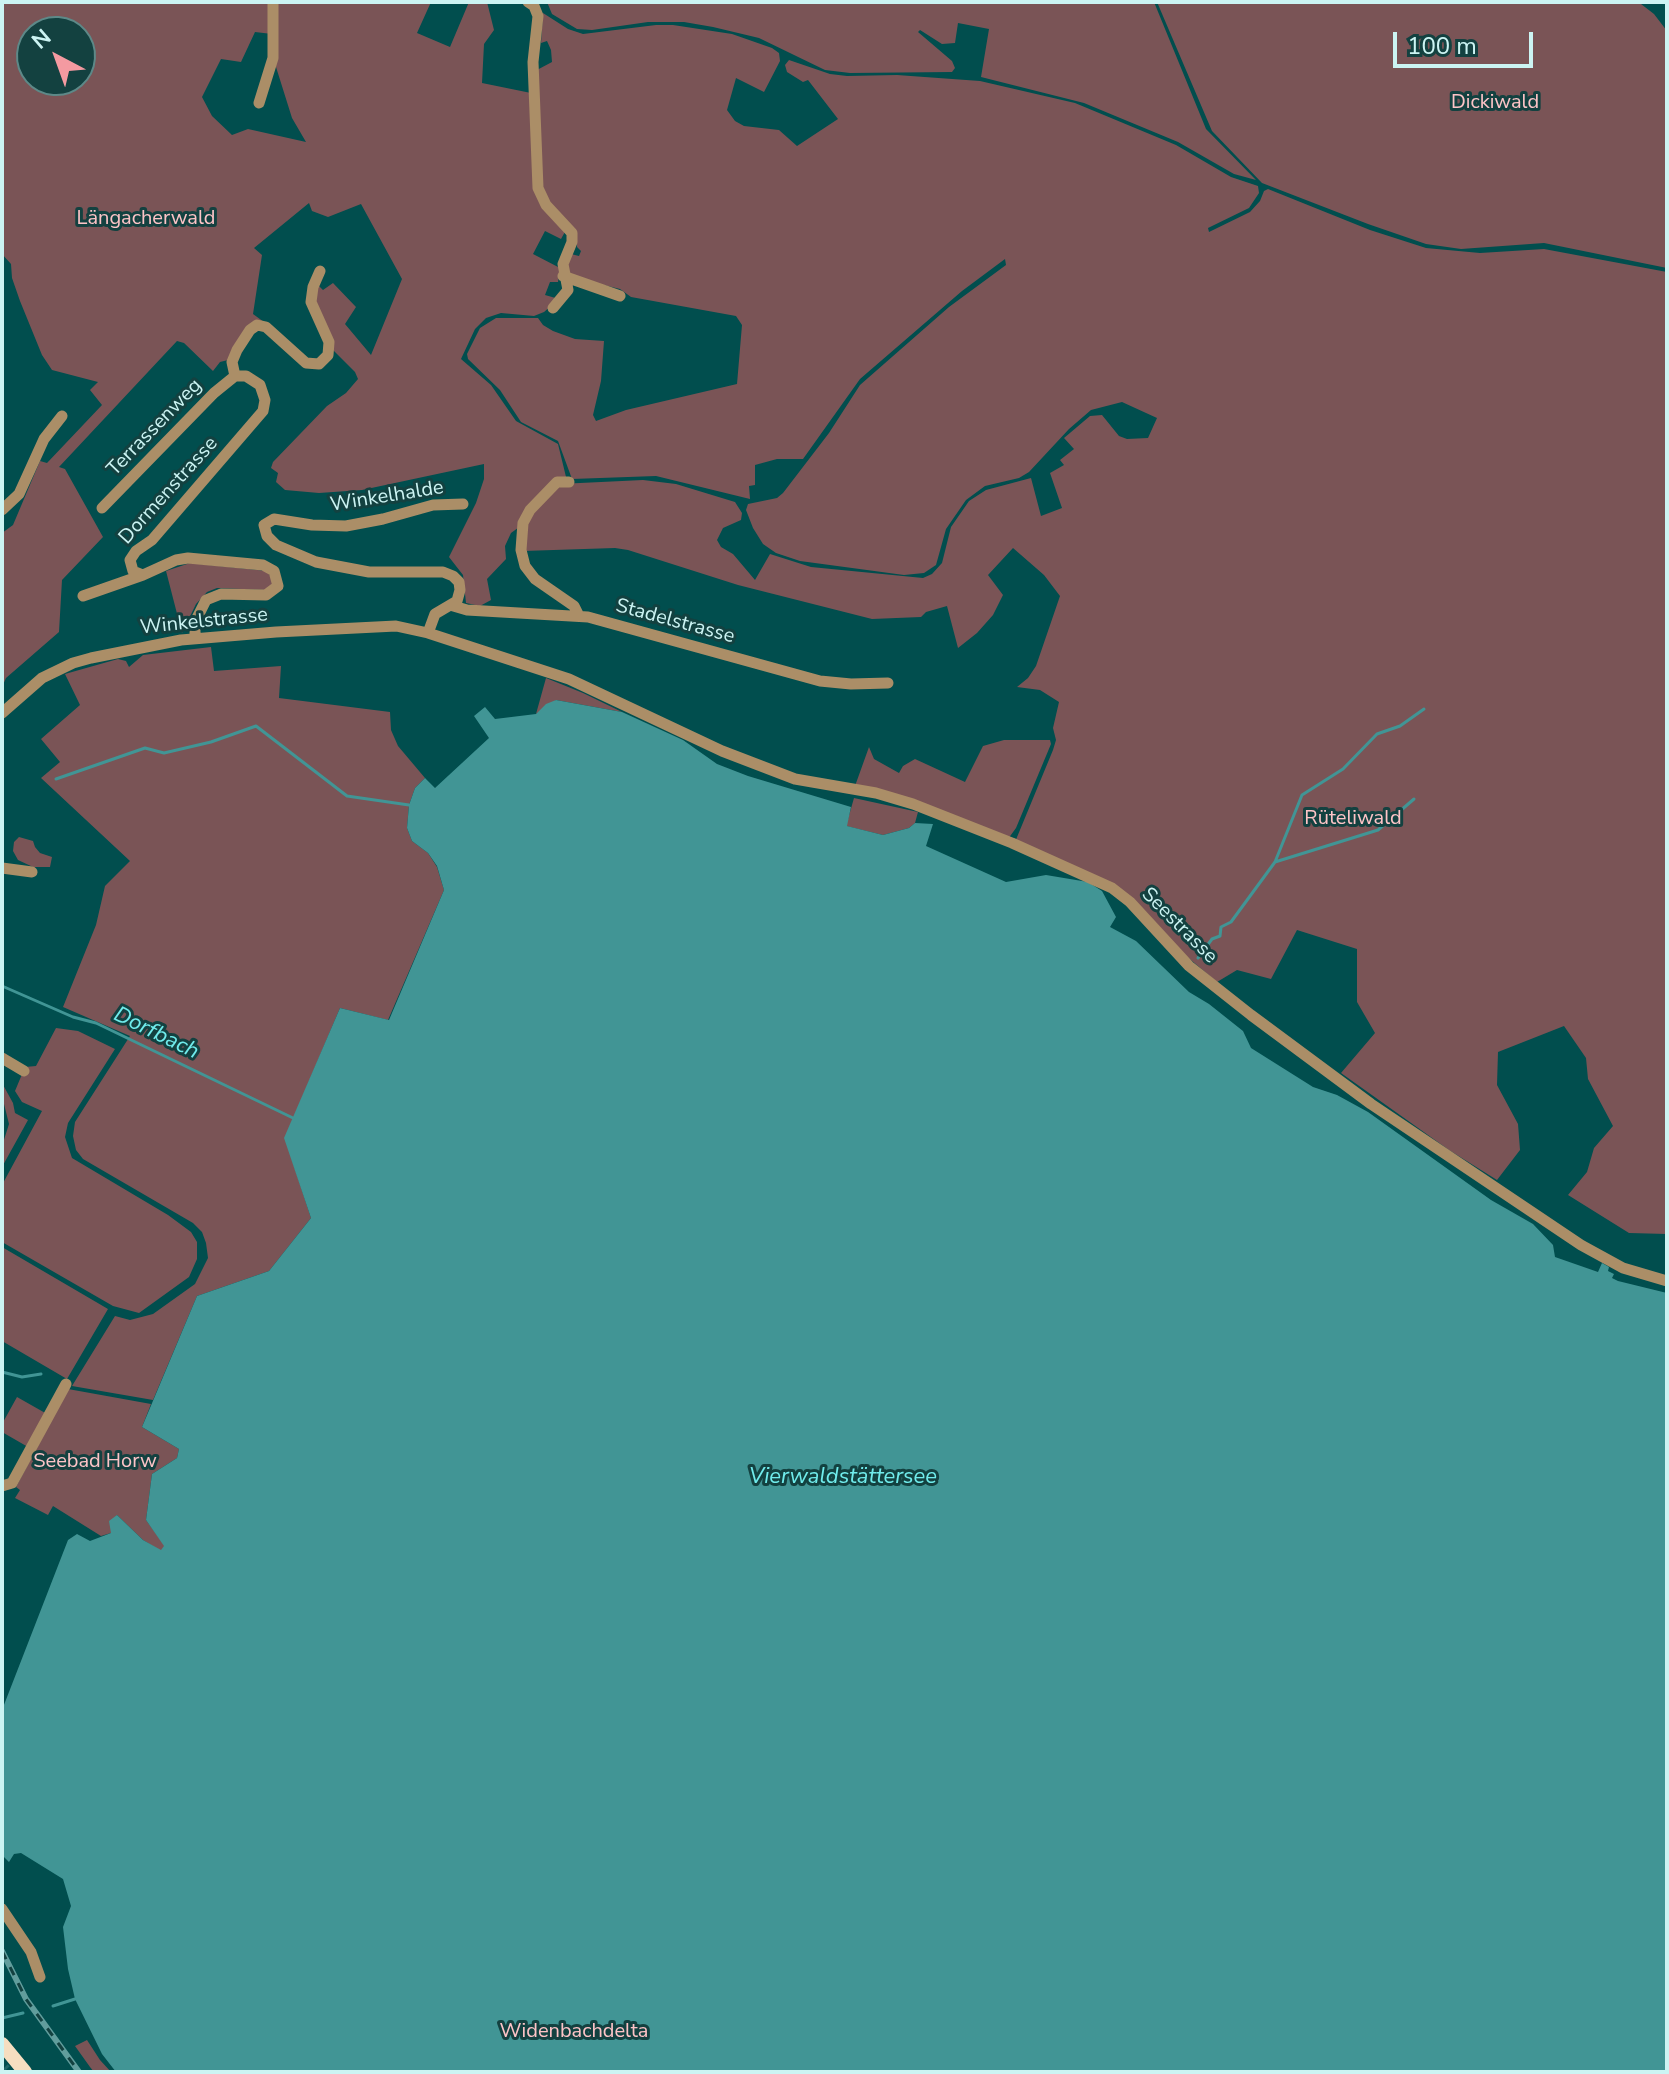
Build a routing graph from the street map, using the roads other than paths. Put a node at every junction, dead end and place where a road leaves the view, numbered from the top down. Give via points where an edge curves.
1 (273, 2) edge
2 (528, 2) edge
3 (259, 103) dead end
4 (320, 271) dead end
5 (563, 276) junction
6 (620, 296) dead end
7 (553, 308) dead end
8 (235, 376) junction
9 (62, 416) dead end
10 (569, 482) dead end
11 (463, 504) dead end
12 (102, 508) dead end
13 (2, 510) edge
14 (143, 575) junction
15 (83, 596) dead end
16 (450, 605) junction
17 (579, 616) junction
18 (428, 633) junction
19 (195, 638) junction
20 (888, 683) dead end
21 (2, 713) edge
22 (2, 868) edge
23 (32, 872) dead end
24 (2, 1058) edge
25 (24, 1071) dead end
26 (1667, 1281) edge
27 (66, 1384) dead end
28 (2, 1486) edge
29 (2, 1909) edge
30 (40, 1977) dead end
31 (2, 2044) edge
32 (25, 2072) edge

1 - 3 street via 273,58
2 - 5 street via 538,16 533,62 538,188 572,233
4 - 8 street via 311,302 329,342 328,355 319,364 306,363 257,325 237,350 232,362
5 - 6 street
5 - 7 street via 568,290
8 - 12 street, Terrassenweg
8 - 14 street, Dormenstrasse via 260,385 263,411 152,540 132,555 130,566
9 - 13 street via 44,439 19,494
10 - 17 street via 557,482 530,510 521,550 535,579 574,606
11 - 16 street, Winkelhalde via 433,505 346,526 274,519 264,525 276,545 316,562 369,572 453,576 460,590
14 - 15 street
14 - 19 street, Dormenstrasse via 188,558 263,565 274,571 278,586 266,595 221,594 206,600 195,622
16 - 17 street, Stadelstrasse
16 - 18 street via 435,614
17 - 20 street, Stadelstrasse via 820,681
18 - 19 street, Winkelstrasse via 396,626
18 - 26 street, Seestrasse via 569,679 795,779 913,804 1112,888 1189,966 1371,1104 1581,1245 1623,1268
19 - 21 street, Winkelstrasse via 73,663 31,686
22 - 23 street
24 - 25 street
27 - 28 street via 12,1483
29 - 30 street via 31,1952
31 - 32 main road

